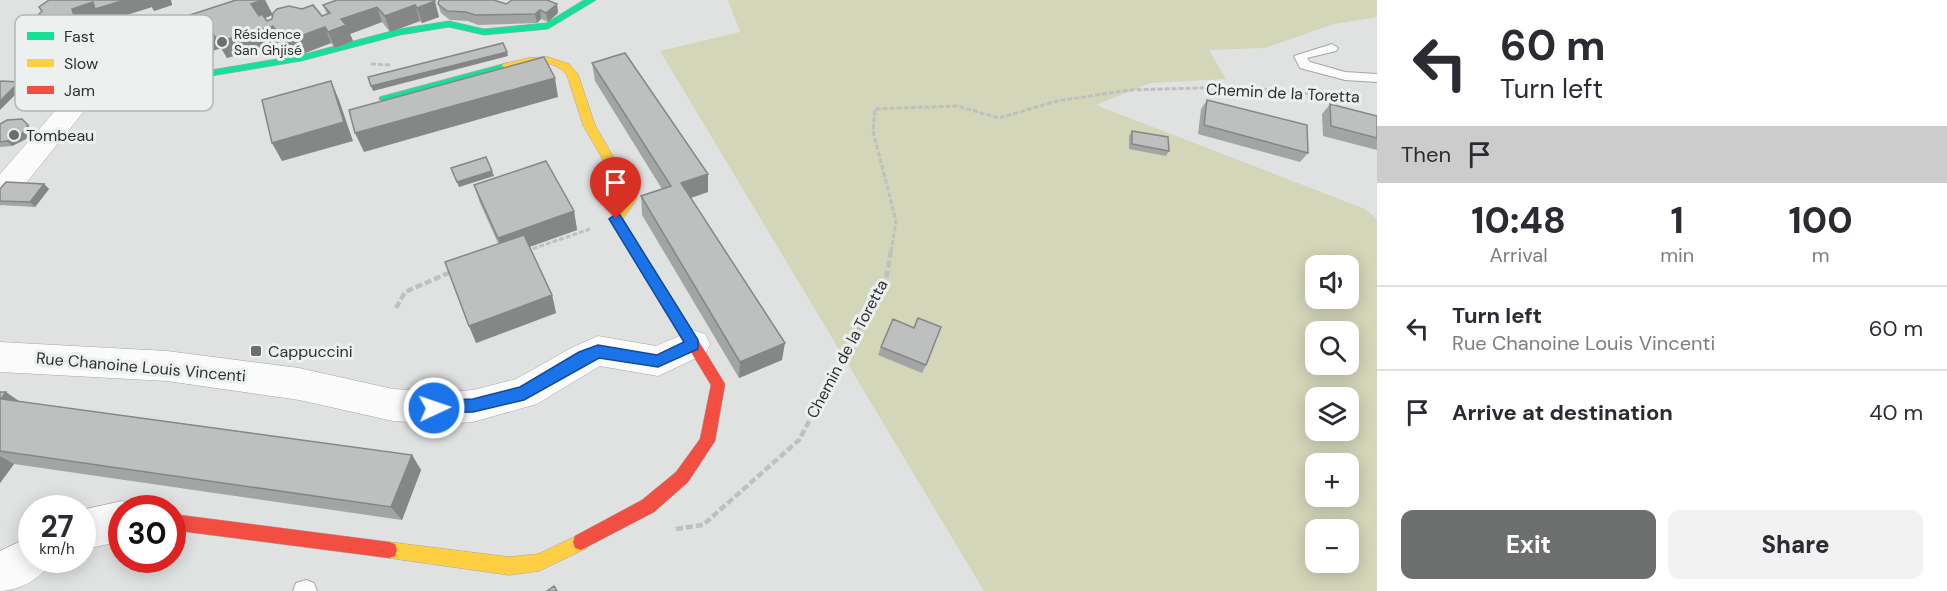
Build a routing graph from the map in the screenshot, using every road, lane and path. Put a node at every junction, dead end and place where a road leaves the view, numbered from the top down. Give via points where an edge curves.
1 (591, 0) edge
2 (1332, 48) dead end
3 (213, 73) edge
4 (1377, 78) edge
5 (1344, 96) dead end
6 (384, 99) edge
7 (70, 111) edge
8 (0, 194) edge
9 (616, 219) junction
10 (521, 253) edge
11 (456, 270) edge
12 (396, 308) dead end
13 (693, 345) junction
14 (0, 357) edge
15 (186, 524) edge
16 (670, 530) dead end
17 (18, 564) edge
18 (0, 574) edge
19 (507, 578) edge

1 - 3 street via 548,26 484,32 449,24 432,26 301,58
2 - 4 lane via 1300,56 1305,65 1345,76
5 - 16 path, Chemin de la Toretta via 1233,87 1130,90 1056,101 999,118 957,106 875,109 873,131 896,220 886,279 799,440 703,525
6 - 9 street via 533,59 555,59 566,66 576,81 588,124 631,198
7 - 8 street
9 - 10 path
9 - 13 street
11 - 12 path via 405,292
13 - 14 street, Rue Chanoine Louis Vincenti via 658,361 598,351 524,393 473,406 447,408 393,405 299,384 167,366
13 - 19 street via 718,384 708,441 682,477 648,506
15 - 19 street
17 - 18 street

